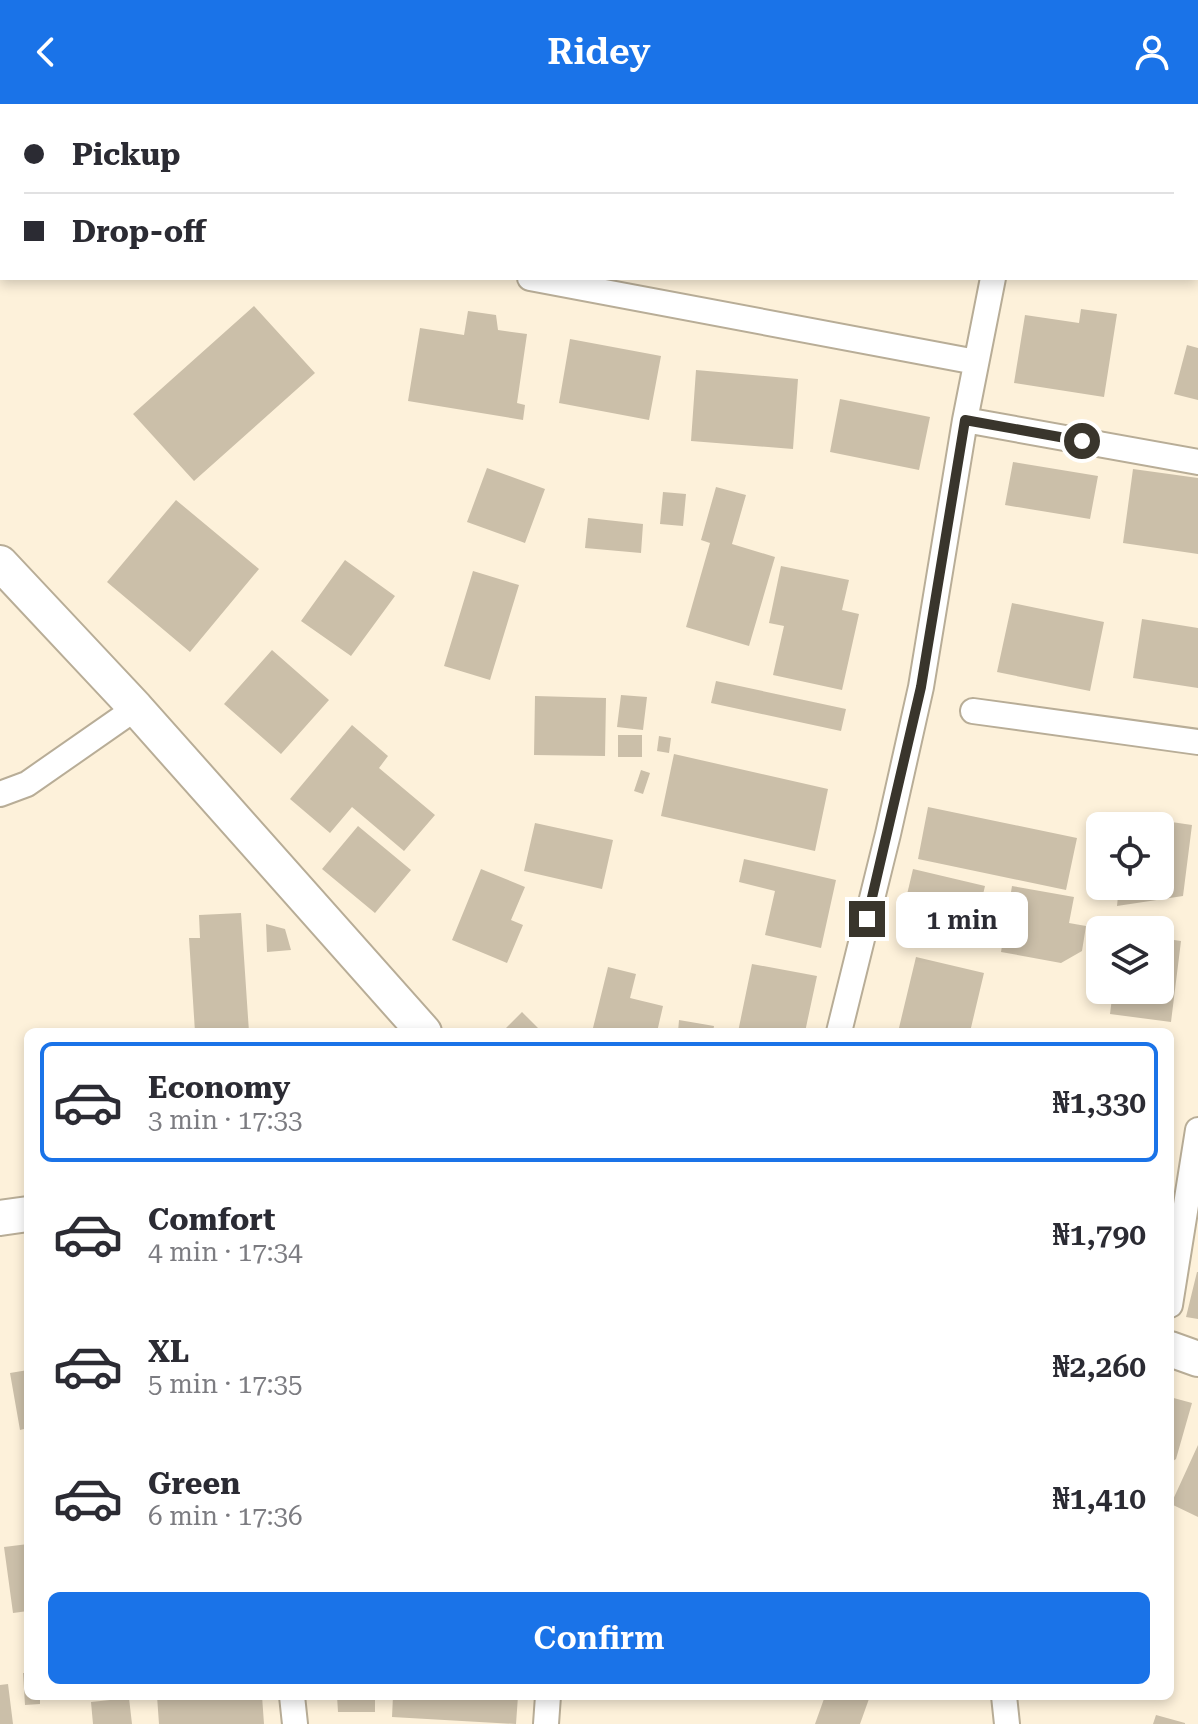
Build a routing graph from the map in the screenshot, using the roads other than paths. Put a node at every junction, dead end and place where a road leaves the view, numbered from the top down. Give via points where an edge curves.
1 (541, 280) edge
2 (993, 280) edge
3 (976, 362) junction
4 (965, 420) junction
5 (1198, 462) edge
6 (0, 563) edge
7 (136, 708) junction
8 (973, 711) dead end
9 (1198, 742) edge
10 (0, 794) edge
11 (420, 1028) edge
12 (840, 1028) edge
13 (1198, 1130) edge
14 (24, 1215) edge
15 (0, 1218) edge
16 (1174, 1280) edge
17 (1174, 1350) edge
18 (1198, 1359) edge
19 (292, 1700) edge
20 (548, 1700) edge
21 (1004, 1700) edge
22 (295, 1724) edge
23 (546, 1724) edge
24 (1007, 1724) edge

1 - 3 street
2 - 3 street
3 - 4 street
4 - 5 street
4 - 12 street via 921,687
6 - 7 main road
7 - 10 street via 27,784
7 - 11 main road
8 - 9 street
13 - 16 street
14 - 15 main road
17 - 18 main road
19 - 22 street
20 - 23 street
21 - 24 street

